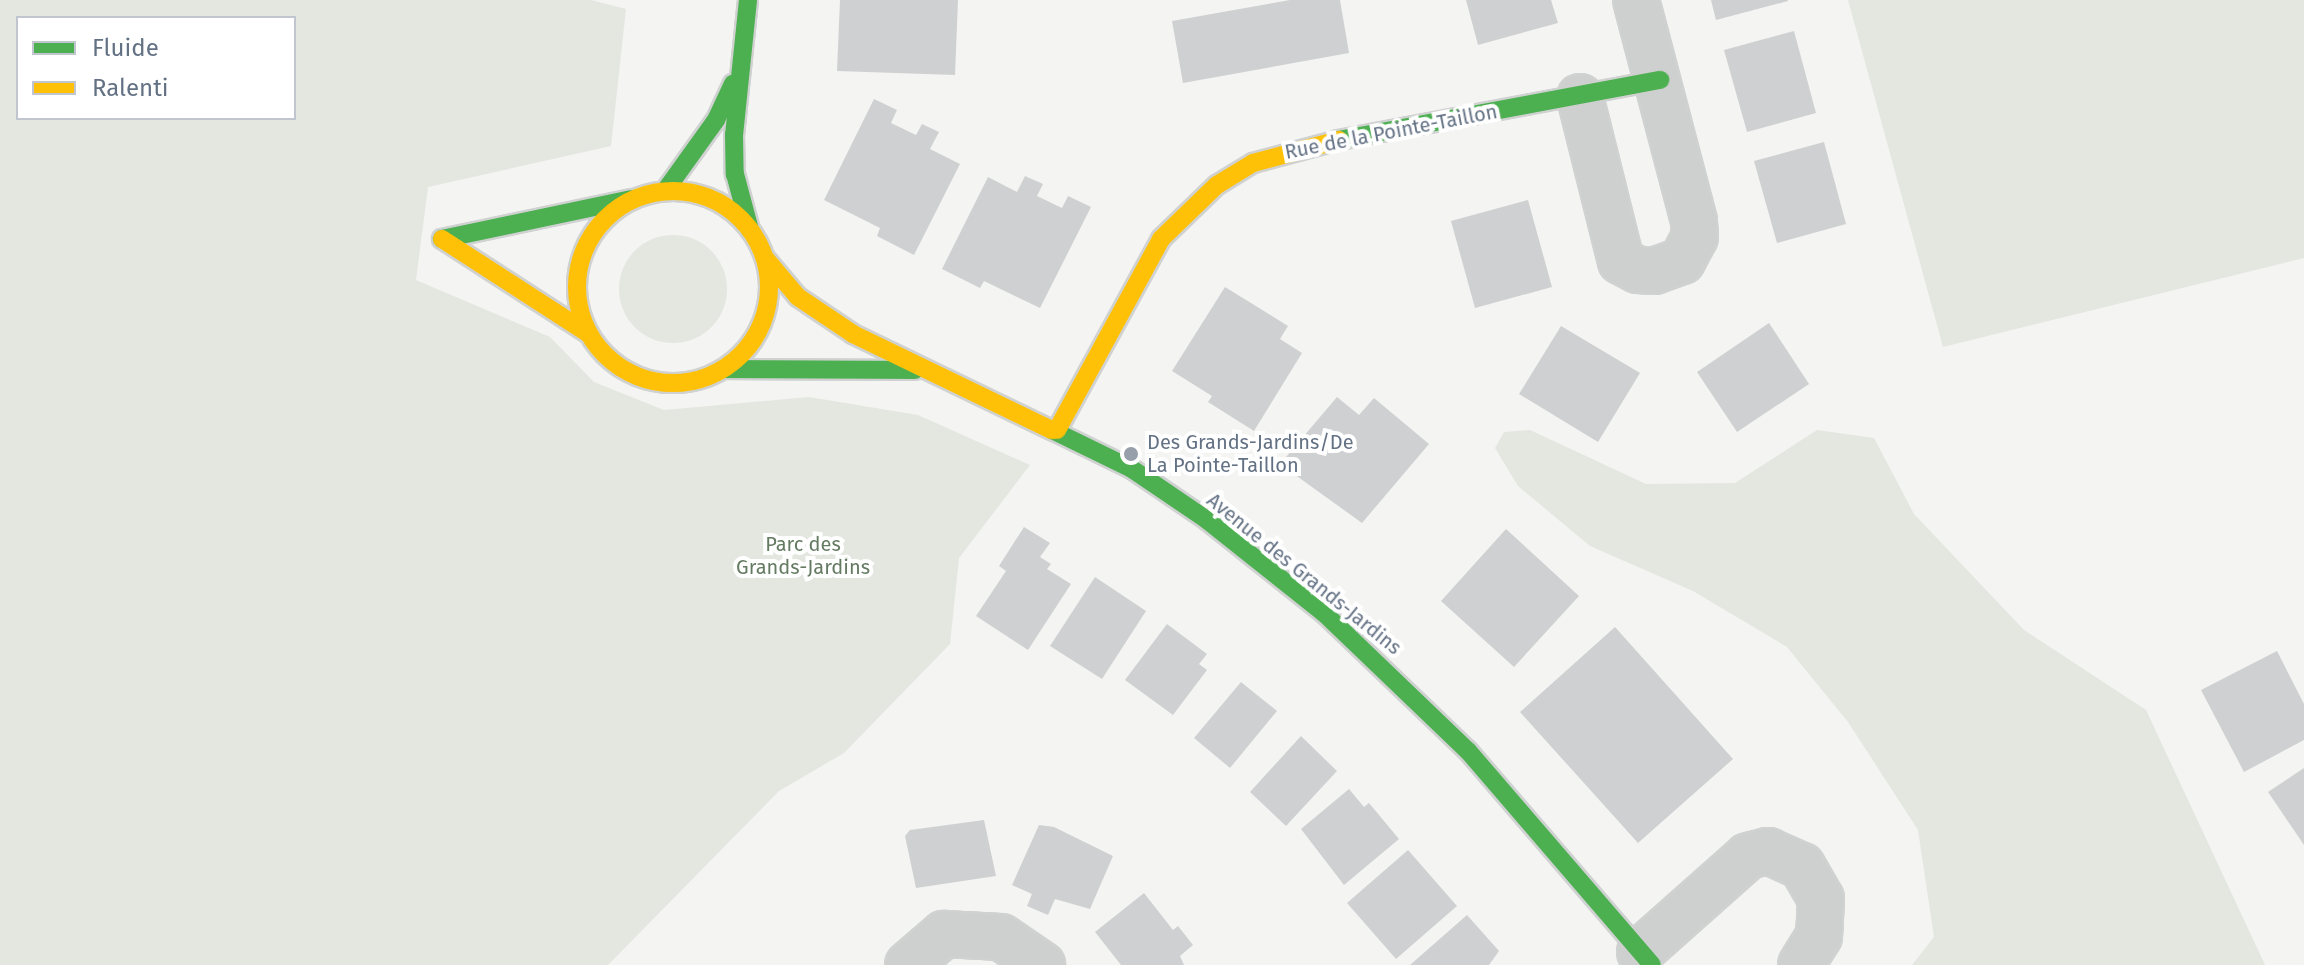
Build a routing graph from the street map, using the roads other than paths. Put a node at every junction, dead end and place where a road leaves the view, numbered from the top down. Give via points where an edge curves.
1 (748, 0) edge
2 (1636, 0) edge
3 (739, 71) junction
4 (1660, 80) junction
5 (1580, 97) junction
6 (665, 191) junction
7 (634, 199) junction
8 (750, 230) junction
9 (765, 258) junction
10 (589, 334) junction
11 (725, 369) junction
12 (929, 369) junction
13 (1057, 430) junction
14 (1646, 958) edge
15 (908, 965) edge
16 (1042, 965) edge
17 (1801, 965) edge

1 - 3 street
2 - 4 street
3 - 6 street via 716,120
3 - 8 street via 735,174
4 - 5 street, Rue de la Pointe-Taillon
4 - 5 street via 1695,237 1682,261 1654,271 1621,261 1614,245
5 - 13 street, Rue de la Pointe-Taillon via 1295,148 1253,163 1217,185 1161,239
6 - 7 street
6 - 8 street via 698,194 727,207
7 - 10 street via 607,216 588,242 578,273 578,305
7 - 10 street via 442,239
8 - 9 street
9 - 11 street via 770,290 764,321 749,348
9 - 12 street, Avenue des Grands-Jardins via 820,315
10 - 11 street via 608,359 650,380 697,381
11 - 12 street, Avenue des Grands-Jardins
12 - 13 street, Avenue des Grands-Jardins
13 - 14 street, Avenue des Grands-Jardins via 1132,469 1207,520 1335,622 1468,751
14 - 17 street via 1748,856 1768,851 1802,866 1821,899 1819,936
15 - 16 street via 944,934 1001,937

